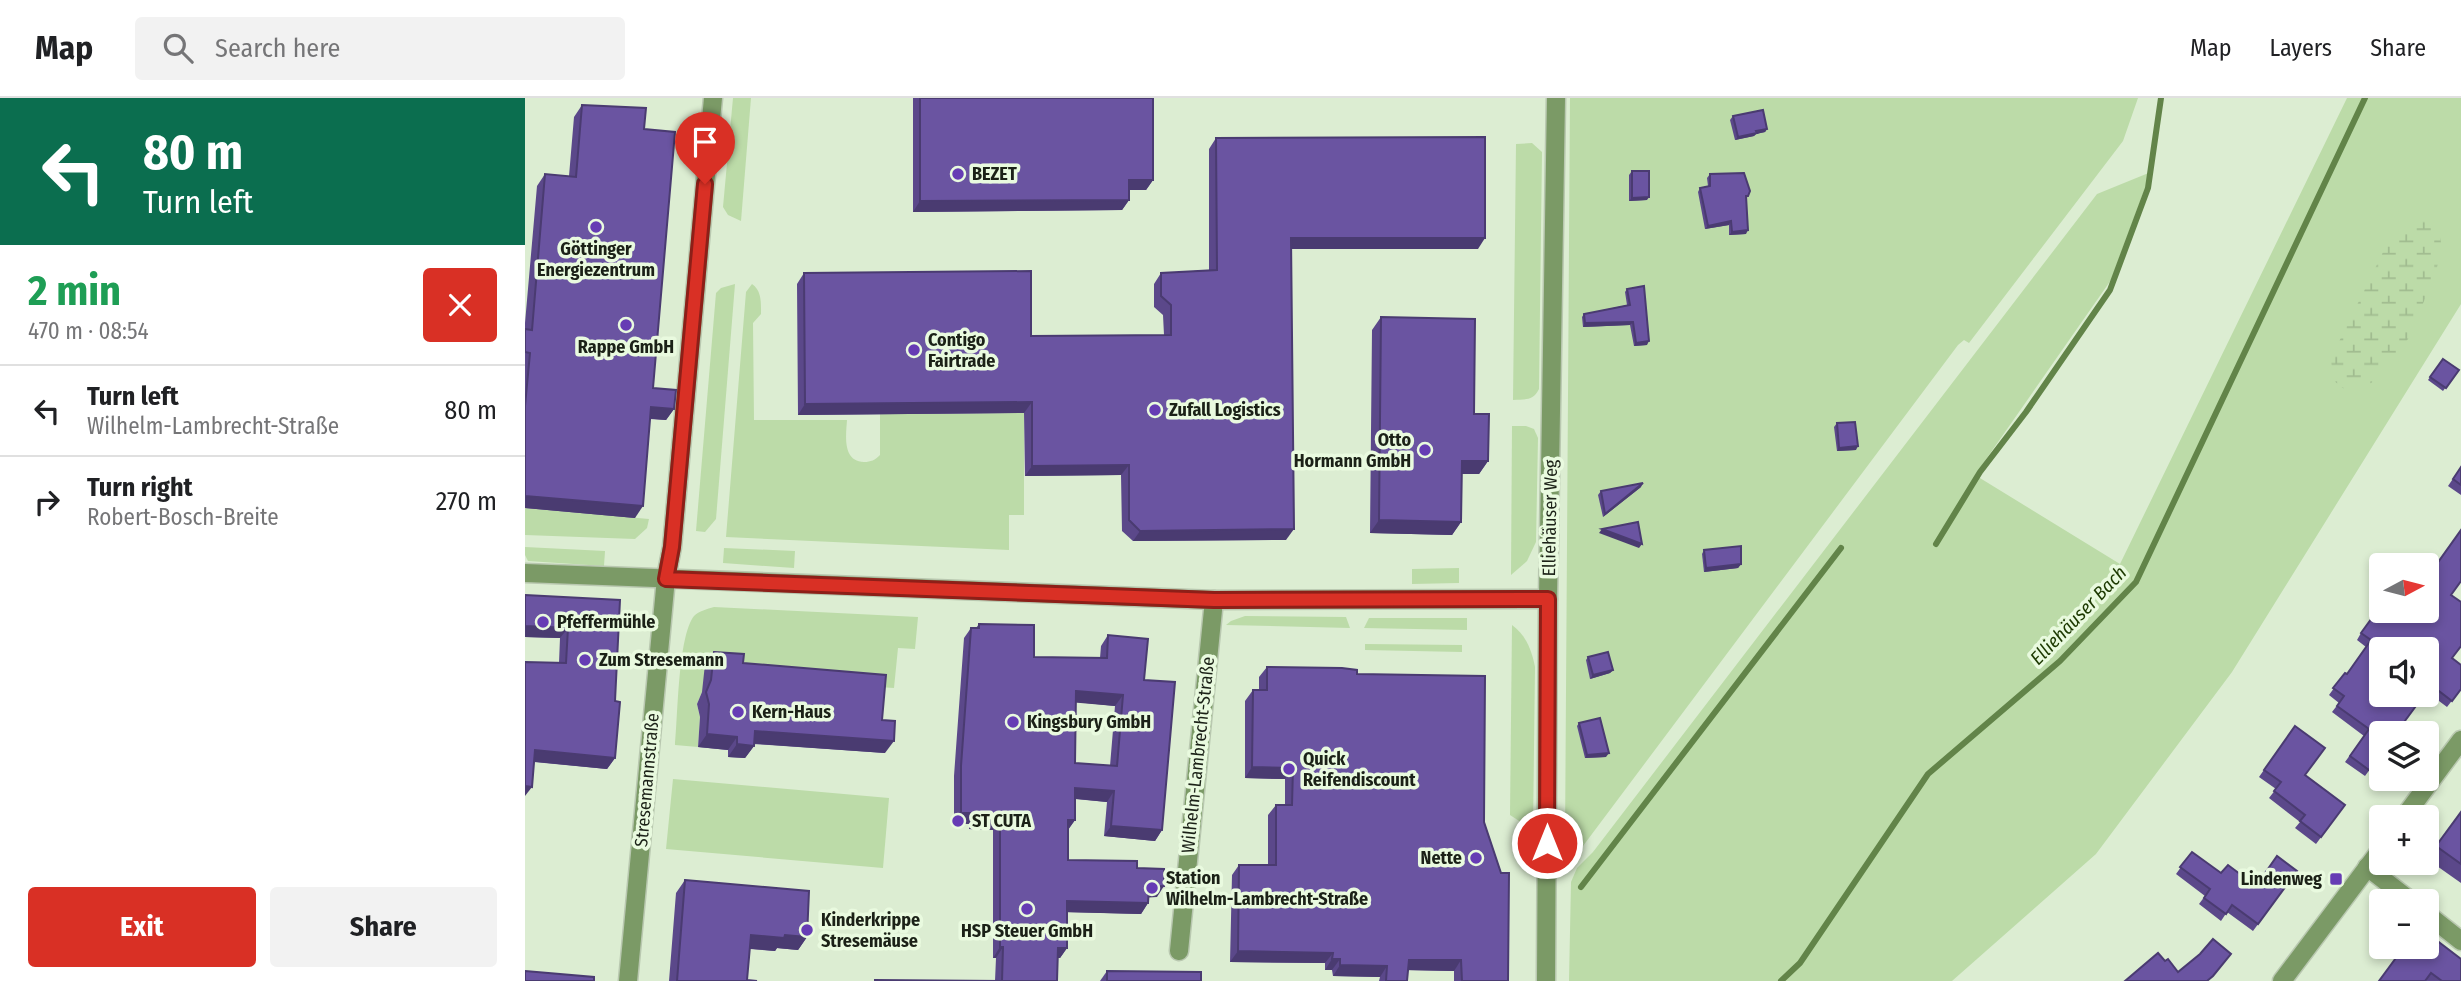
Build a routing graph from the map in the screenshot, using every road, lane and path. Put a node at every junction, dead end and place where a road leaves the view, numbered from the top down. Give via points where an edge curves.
1 (713, 98) edge
2 (1556, 98) edge
3 (525, 573) edge
4 (666, 579) junction
5 (1548, 599) junction
6 (1214, 600) junction
7 (2461, 740) edge
8 (2413, 805) edge
9 (2369, 864) edge
10 (2367, 867) junction
11 (2395, 889) edge
12 (2439, 924) edge
13 (2461, 941) edge
14 (1179, 951) dead end
15 (628, 981) edge
16 (1546, 981) edge
17 (2282, 981) edge

1 - 4 street, Stresemannstraße
2 - 5 street, Elliehäuser Weg
3 - 4 street
4 - 6 street
4 - 15 street, Stresemannstraße
5 - 6 street
5 - 16 street, Elliehäuser Weg
6 - 14 street, Wilhelm-Lambrecht-Straße
7 - 8 street
9 - 10 street
10 - 11 street
10 - 17 street
12 - 13 street

